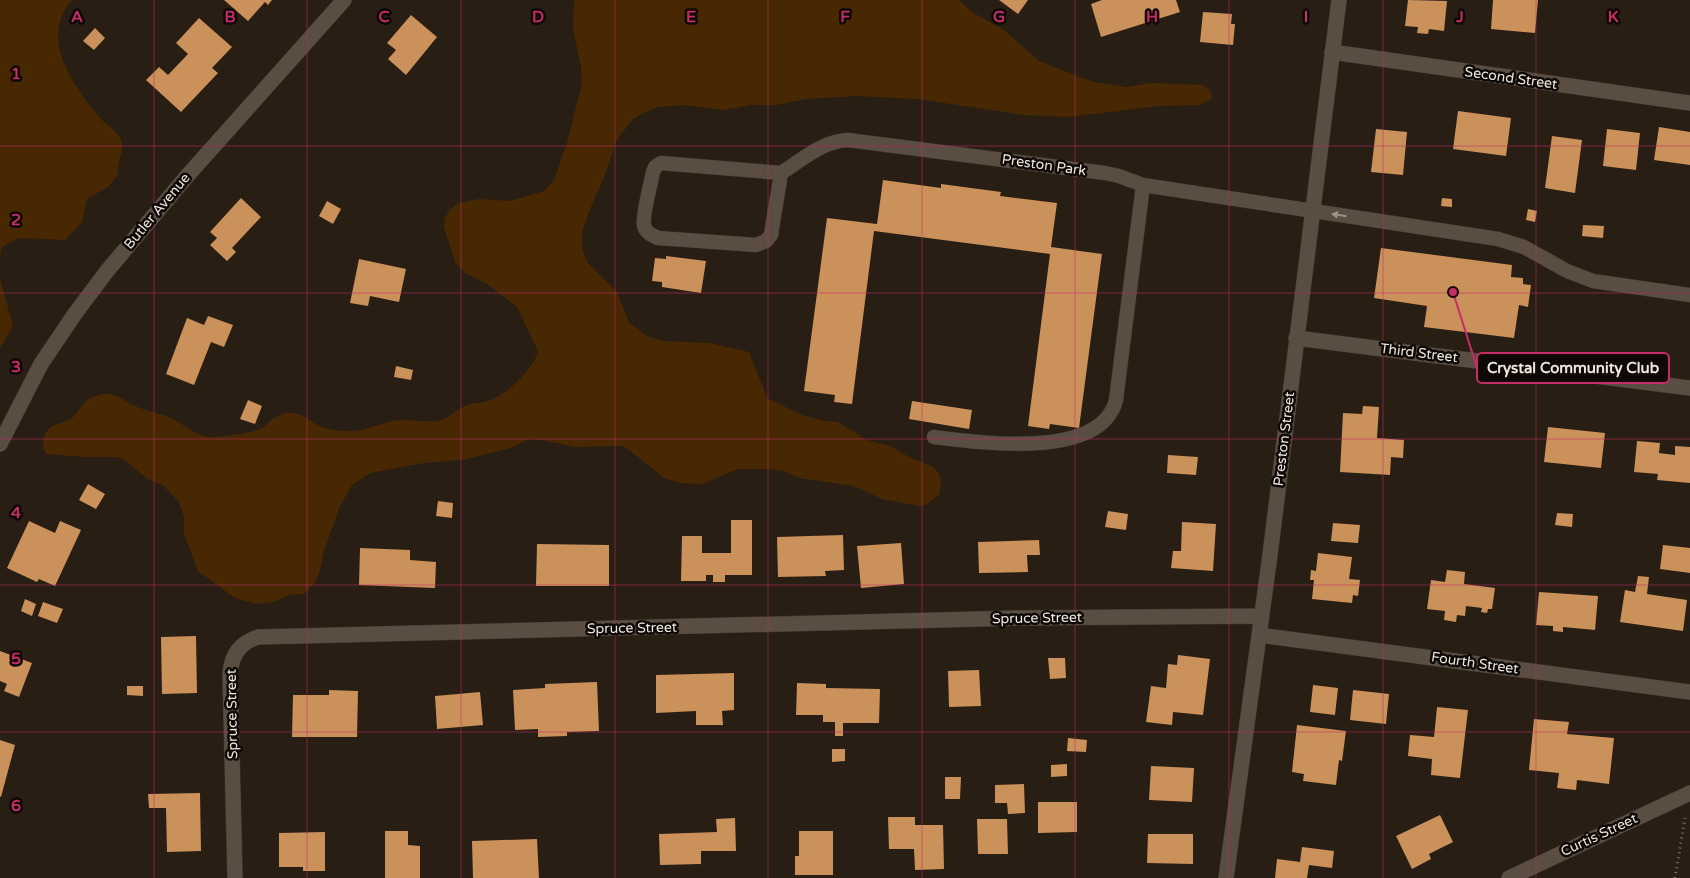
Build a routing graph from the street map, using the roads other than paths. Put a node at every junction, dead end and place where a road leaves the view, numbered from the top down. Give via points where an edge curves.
1 (344, 0) edge
2 (1339, 0) edge
3 (1332, 52) junction
4 (1690, 104) edge
5 (781, 173) junction
6 (1143, 185) junction
7 (1312, 211) junction
8 (1690, 295) edge
9 (1296, 338) junction
10 (1690, 388) edge
11 (934, 437) dead end
12 (0, 444) edge
13 (1261, 616) junction
14 (1259, 634) junction
15 (1690, 692) edge
16 (1690, 792) edge
17 (235, 878) edge
18 (1226, 878) edge
19 (1509, 878) edge

1 - 12 street, Butler Avenue via 107,270 41,364
2 - 3 street, Preston Street
3 - 4 street, Second Street
3 - 7 street, Preston Street
5 - 5 lane via 659,164 653,172 644,225 649,234 658,238 760,244 773,232
5 - 6 lane, Preston Park via 827,144 848,140 1112,174
6 - 7 lane, Preston Park
6 - 11 lane via 1114,411 1086,433 1052,442 997,444
8 -> 7 lane, Preston Park via 1593,281 1567,271 1524,246 1507,241
7 - 9 street, Preston Street
9 - 10 street, Third Street
9 - 13 street, Preston Street
13 - 14 street, Preston Street
13 - 17 street, Spruce Street via 1018,618 258,637 240,647 230,673
14 - 15 street, Fourth Street
14 - 18 street, Preston Street
16 - 19 street, Curtis Street

